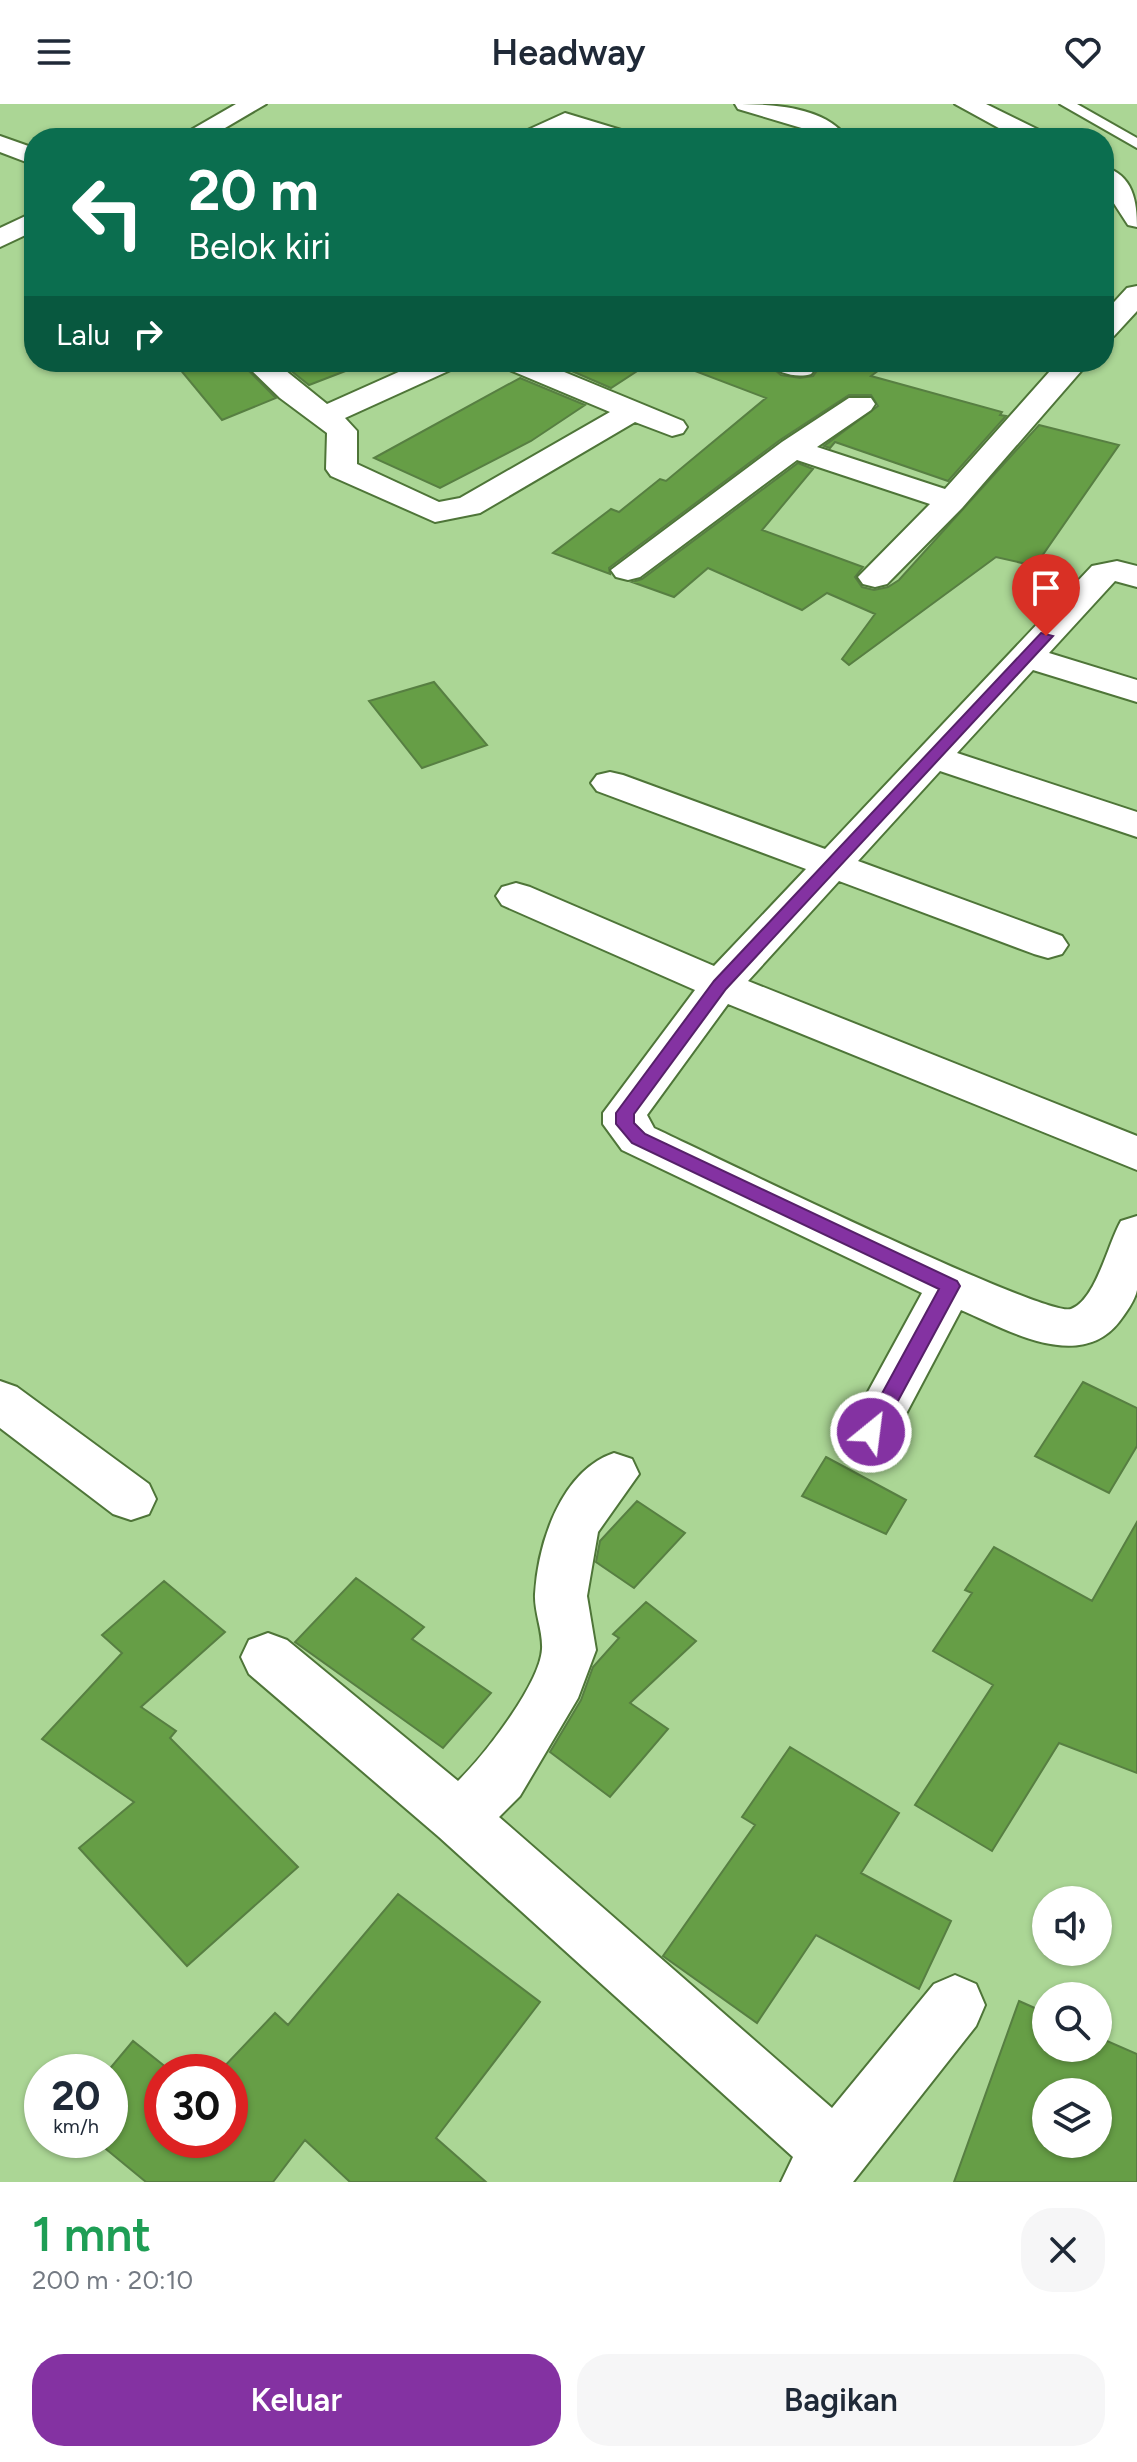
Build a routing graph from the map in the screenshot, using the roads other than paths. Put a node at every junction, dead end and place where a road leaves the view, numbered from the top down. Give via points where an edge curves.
1 (254, 104) edge
2 (747, 104) edge
3 (967, 104) edge
4 (1067, 104) edge
5 (532, 106) dead end
6 (565, 120) junction
7 (208, 128) edge
8 (549, 128) edge
9 (590, 128) edge
10 (825, 128) edge
11 (1016, 128) edge
12 (1109, 128) edge
13 (1114, 131) edge
14 (0, 143) edge
15 (1137, 144) edge
16 (24, 153) edge
17 (1114, 183) edge
18 (1137, 219) edge
19 (1137, 294) edge
20 (1114, 319) edge
21 (269, 372) edge
22 (423, 372) edge
23 (539, 372) edge
24 (1065, 372) edge
25 (860, 404) dead end
26 (633, 411) junction
27 (325, 416) junction
28 (672, 427) dead end
29 (793, 449) junction
30 (951, 501) junction
31 (628, 570) dead end
32 (875, 577) dead end
33 (1137, 577) edge
34 (1026, 657) junction
35 (1137, 691) edge
36 (933, 757) junction
37 (610, 783) dead end
38 (1137, 825) edge
39 (832, 866) junction
40 (516, 896) dead end
41 (1048, 945) dead end
42 (720, 985) junction
43 (1137, 1154) edge
44 (1137, 1233) edge
45 (950, 1286) junction
46 (0, 1401) edge
47 (871, 1432) dead end
48 (614, 1474) dead end
49 (131, 1499) dead end
50 (268, 1657) dead end
51 (459, 1818) junction
52 (955, 2005) dead end
53 (825, 2167) edge

1 - 7 street
2 - 10 street
3 - 11 street
4 - 12 lane
5 - 6 street
6 - 8 street
6 - 9 street
13 - 15 lane
14 - 16 street
17 - 18 street
19 - 20 street
21 - 27 street
22 - 27 street
23 - 26 street
24 - 30 street
25 - 29 street
26 - 27 street via 469,506 435,512 342,469 342,431
26 - 28 street
29 - 30 street
29 - 31 street
30 - 32 street
33 - 34 street via 1104,573
34 - 35 street
34 - 36 street
36 - 38 street
36 - 39 street
37 - 39 street
39 - 41 street
39 - 42 street
40 - 42 street
42 - 43 street
42 - 45 street via 625,1113 625,1124 638,1139
44 - 45 street via 1110,1297 1098,1317 1081,1329 1048,1326
45 - 47 street
46 - 49 street
48 - 51 street via 573,1525 561,1596 569,1650 551,1698 500,1778
50 - 51 street
51 - 53 street
52 - 53 street

